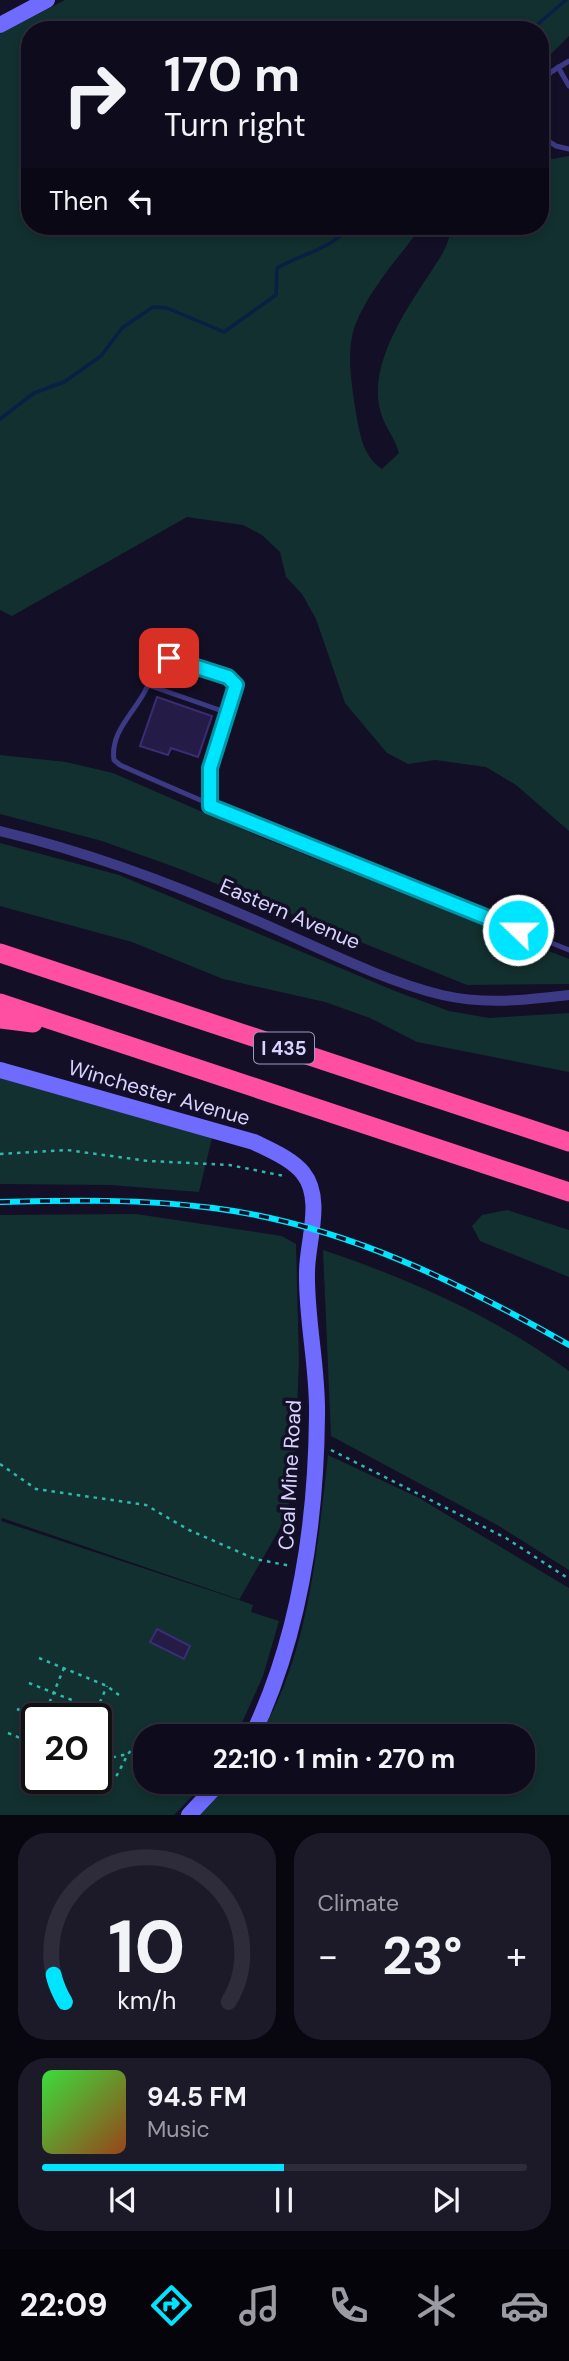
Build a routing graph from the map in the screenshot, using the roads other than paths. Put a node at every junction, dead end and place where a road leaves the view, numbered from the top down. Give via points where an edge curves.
1 (47, 0) edge
2 (0, 25) edge
3 (569, 61) edge
4 (558, 67) junction
5 (549, 77) edge
6 (569, 86) edge
7 (549, 141) edge
8 (569, 149) edge
9 (148, 685) junction
10 (228, 713) junction
11 (210, 806) junction
12 (0, 831) edge
13 (569, 950) edge
14 (0, 953) edge
15 (569, 996) edge
16 (0, 1003) edge
17 (0, 1019) edge
18 (69, 1026) junction
19 (0, 1070) edge
20 (569, 1142) edge
21 (302, 1173) joint
22 (569, 1192) edge
23 (257, 1724) edge
24 (209, 1794) edge
25 (189, 1815) edge

1 - 2 street
3 - 4 lane
4 - 5 lane
4 - 6 lane
7 - 8 lane
9 - 10 lane
9 - 10 lane via 163,658 228,677 236,685
9 - 11 lane via 116,741 114,760
10 - 11 lane via 210,768
11 - 13 lane
12 - 15 street, Eastern Avenue via 117,864 351,962 444,995 506,1002
14 - 20 highway, I 435
16 - 18 highway, I 435
17 - 18 highway
18 - 22 highway, I 435
19 - 21 street, Winchester Avenue via 254,1142
21 - 23 street, Coal Mine Road via 313,1200 307,1272 316,1443 301,1596
24 - 25 street

